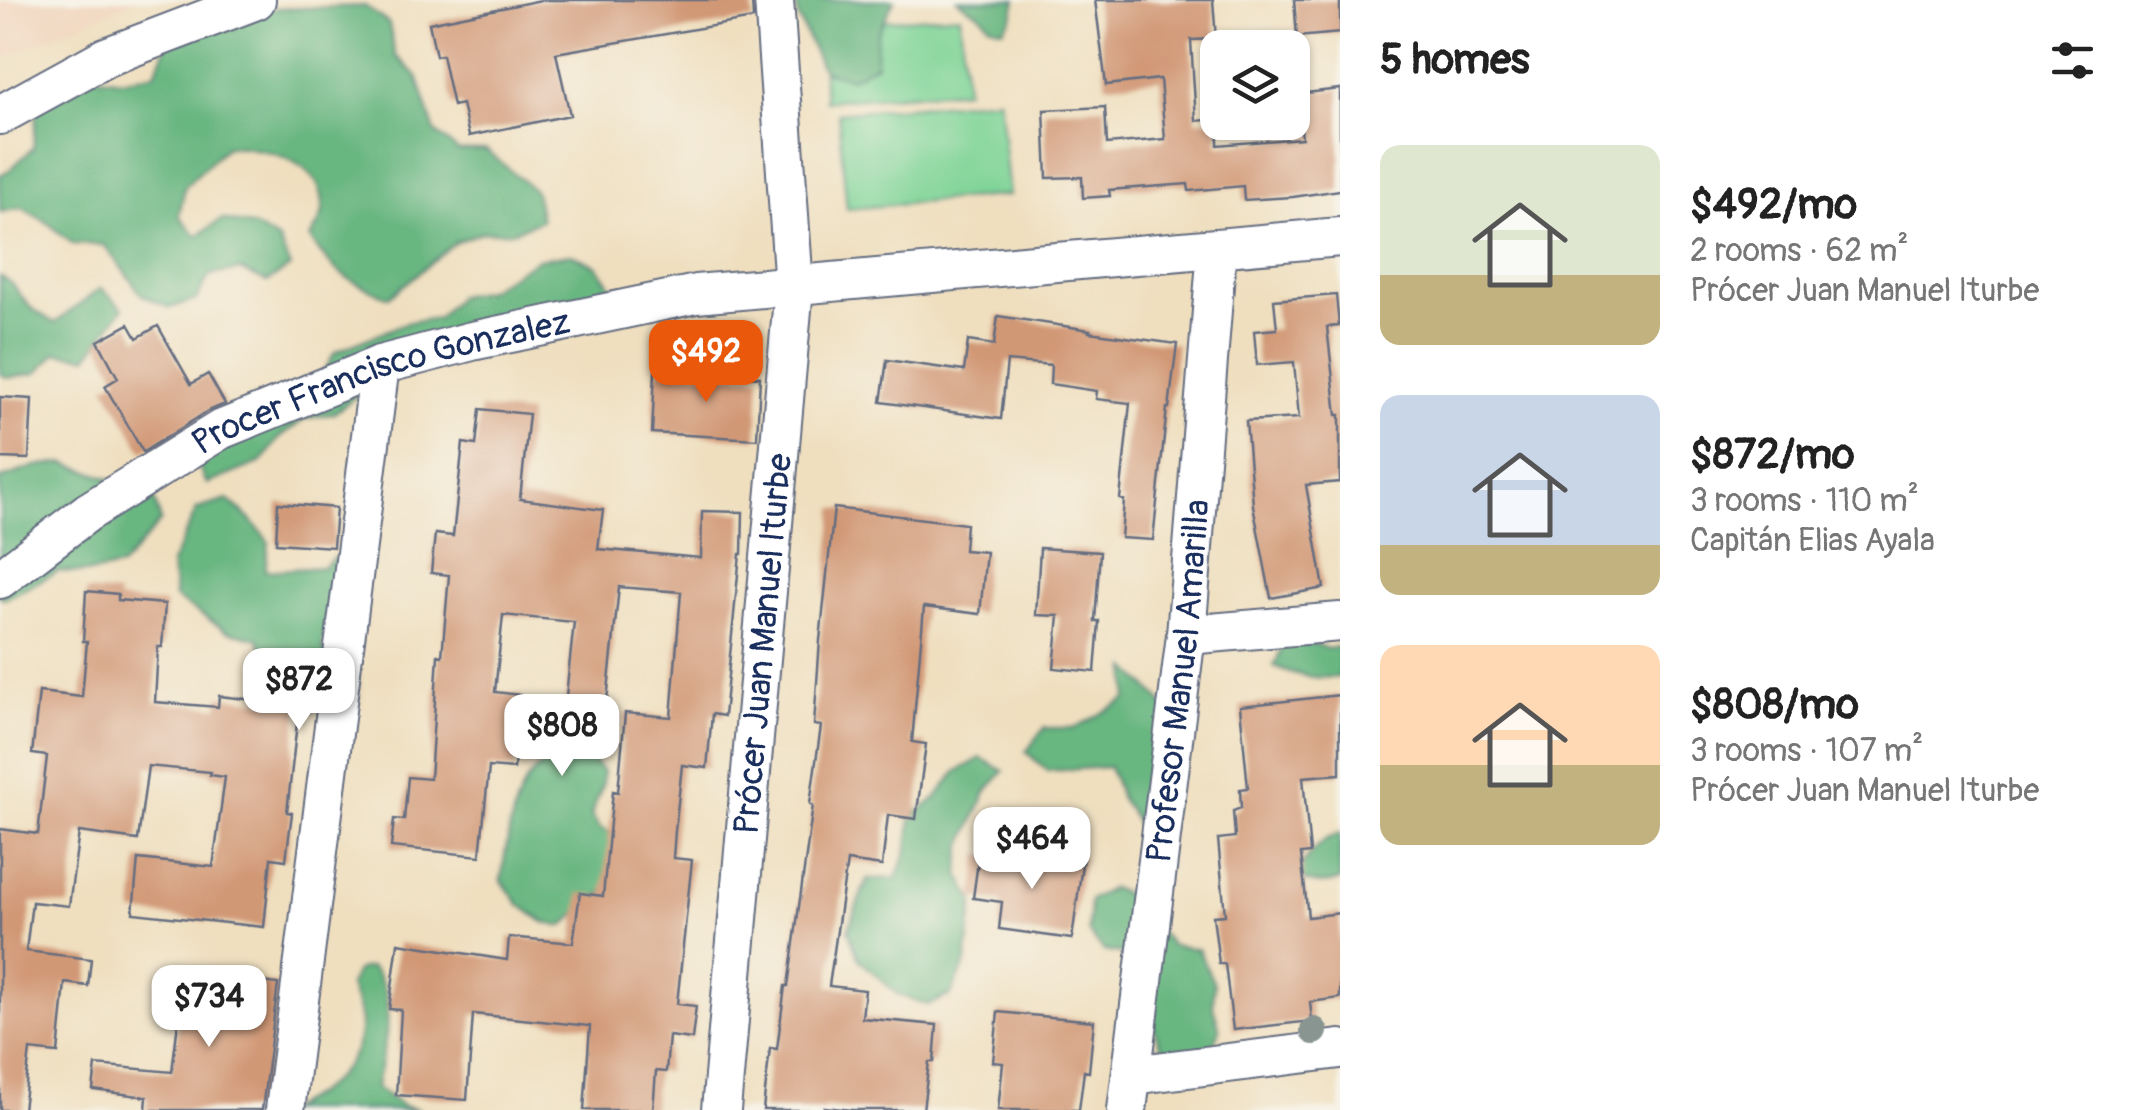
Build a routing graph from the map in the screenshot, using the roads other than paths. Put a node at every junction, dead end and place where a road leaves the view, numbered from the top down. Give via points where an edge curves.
1 (256, 0) edge
2 (774, 0) edge
3 (0, 115) edge
4 (1340, 237) edge
5 (1217, 248) junction
6 (794, 286) junction
7 (380, 365) junction
8 (0, 579) edge
9 (1340, 622) edge
10 (1186, 635) junction
11 (1340, 1049) edge
12 (1130, 1092) edge
13 (285, 1110) edge
14 (722, 1110) edge

1 - 3 street via 106,58
2 - 6 street, Prócer Juan Manuel Iturbe
4 - 5 street, Procer Francisco Gonzalez
5 - 6 street, Procer Francisco Gonzalez
5 - 10 street, Profesor Manuel Amarilla
6 - 7 street, Procer Francisco Gonzalez via 696,294
6 - 14 street, Prócer Juan Manuel Iturbe
7 - 8 street, Procer Francisco Gonzalez via 220,430 88,512
7 - 13 street
9 - 10 street
10 - 12 street, Profesor Manuel Amarilla
11 - 12 street

